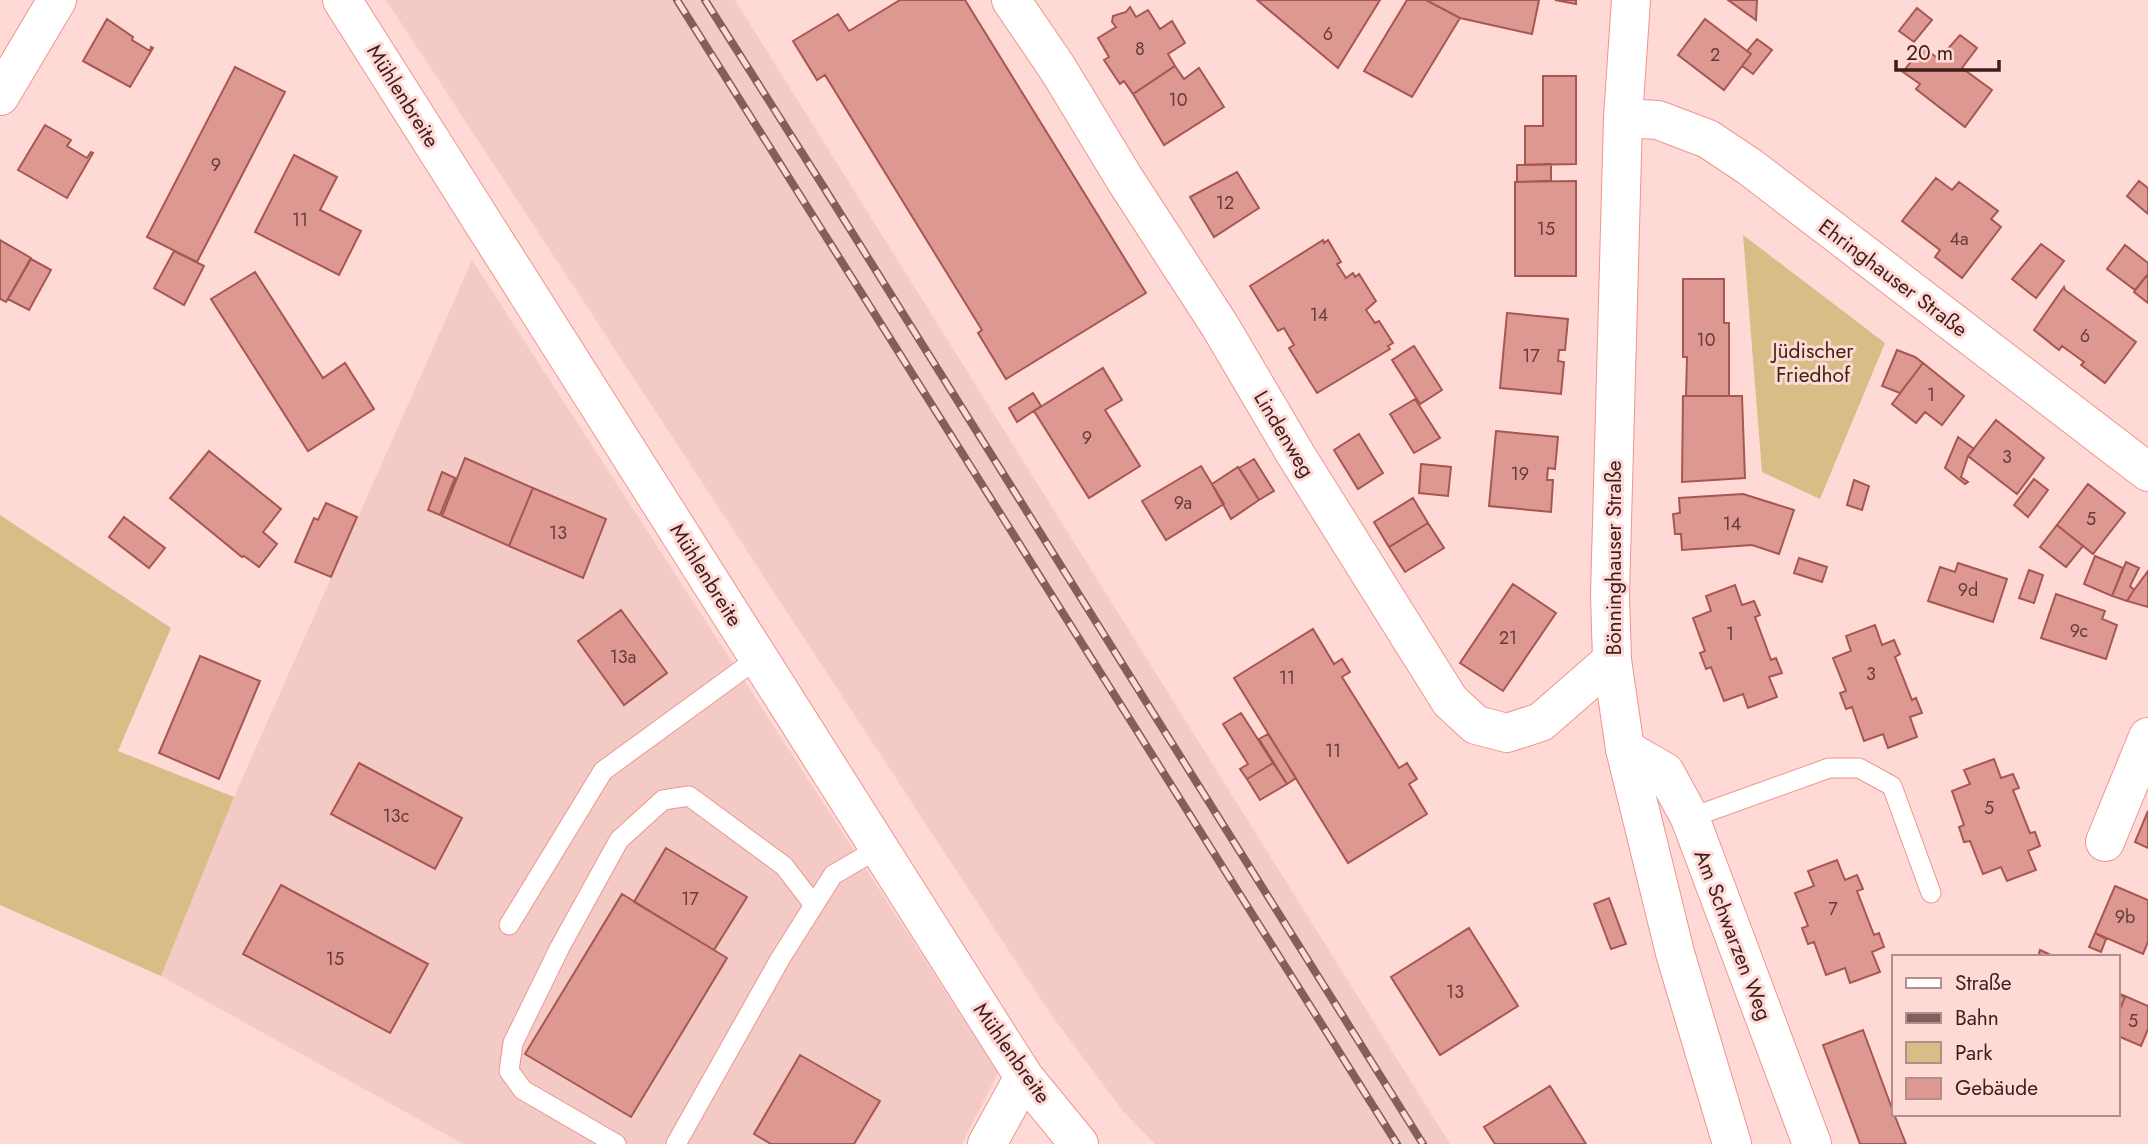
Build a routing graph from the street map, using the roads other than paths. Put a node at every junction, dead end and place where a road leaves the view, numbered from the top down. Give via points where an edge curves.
1 (57, 0) edge
2 (342, 0) edge
3 (1012, 0) edge
4 (1631, 0) edge
5 (0, 96) edge
6 (1623, 118) junction
7 (2143, 458) edge
8 (758, 658) junction
9 (1612, 660) junction
10 (2148, 737) edge
11 (1625, 749) junction
12 (1689, 818) junction
13 (2105, 842) dead end
14 (879, 848) junction
15 (1931, 893) dead end
16 (814, 905) junction
17 (509, 925) dead end
18 (1024, 1077) junction
19 (616, 1144) edge
20 (676, 1144) edge
21 (987, 1144) edge
22 (1079, 1144) edge
23 (1732, 1144) edge
24 (1812, 1144) edge

1 - 5 street
2 - 8 street, Mühlenbreite
3 - 9 street, Lindenweg via 1220,326 1450,701 1476,725 1507,733 1542,722
4 - 6 street, Bönninghauser Straße
6 - 7 street, Ehringhauser Straße via 1658,120 1707,139 1749,166
6 - 9 street, Bönninghauser Straße
8 - 14 street, Mühlenbreite
8 - 17 lane via 603,771
9 - 11 street, Bönninghauser Straße
10 - 13 street
11 - 12 street, Am Schwarzen Weg via 1665,772
11 - 23 street, Bönninghauser Straße via 1675,953
12 - 15 lane via 1829,768 1858,768 1892,786
12 - 24 street, Am Schwarzen Weg
14 - 16 lane via 833,875
14 - 18 street, Mühlenbreite
16 - 19 lane via 784,866 689,796 663,800 619,840 513,1043 509,1071 523,1090
16 - 20 lane
18 - 21 street
18 - 22 street, Mühlenbreite

